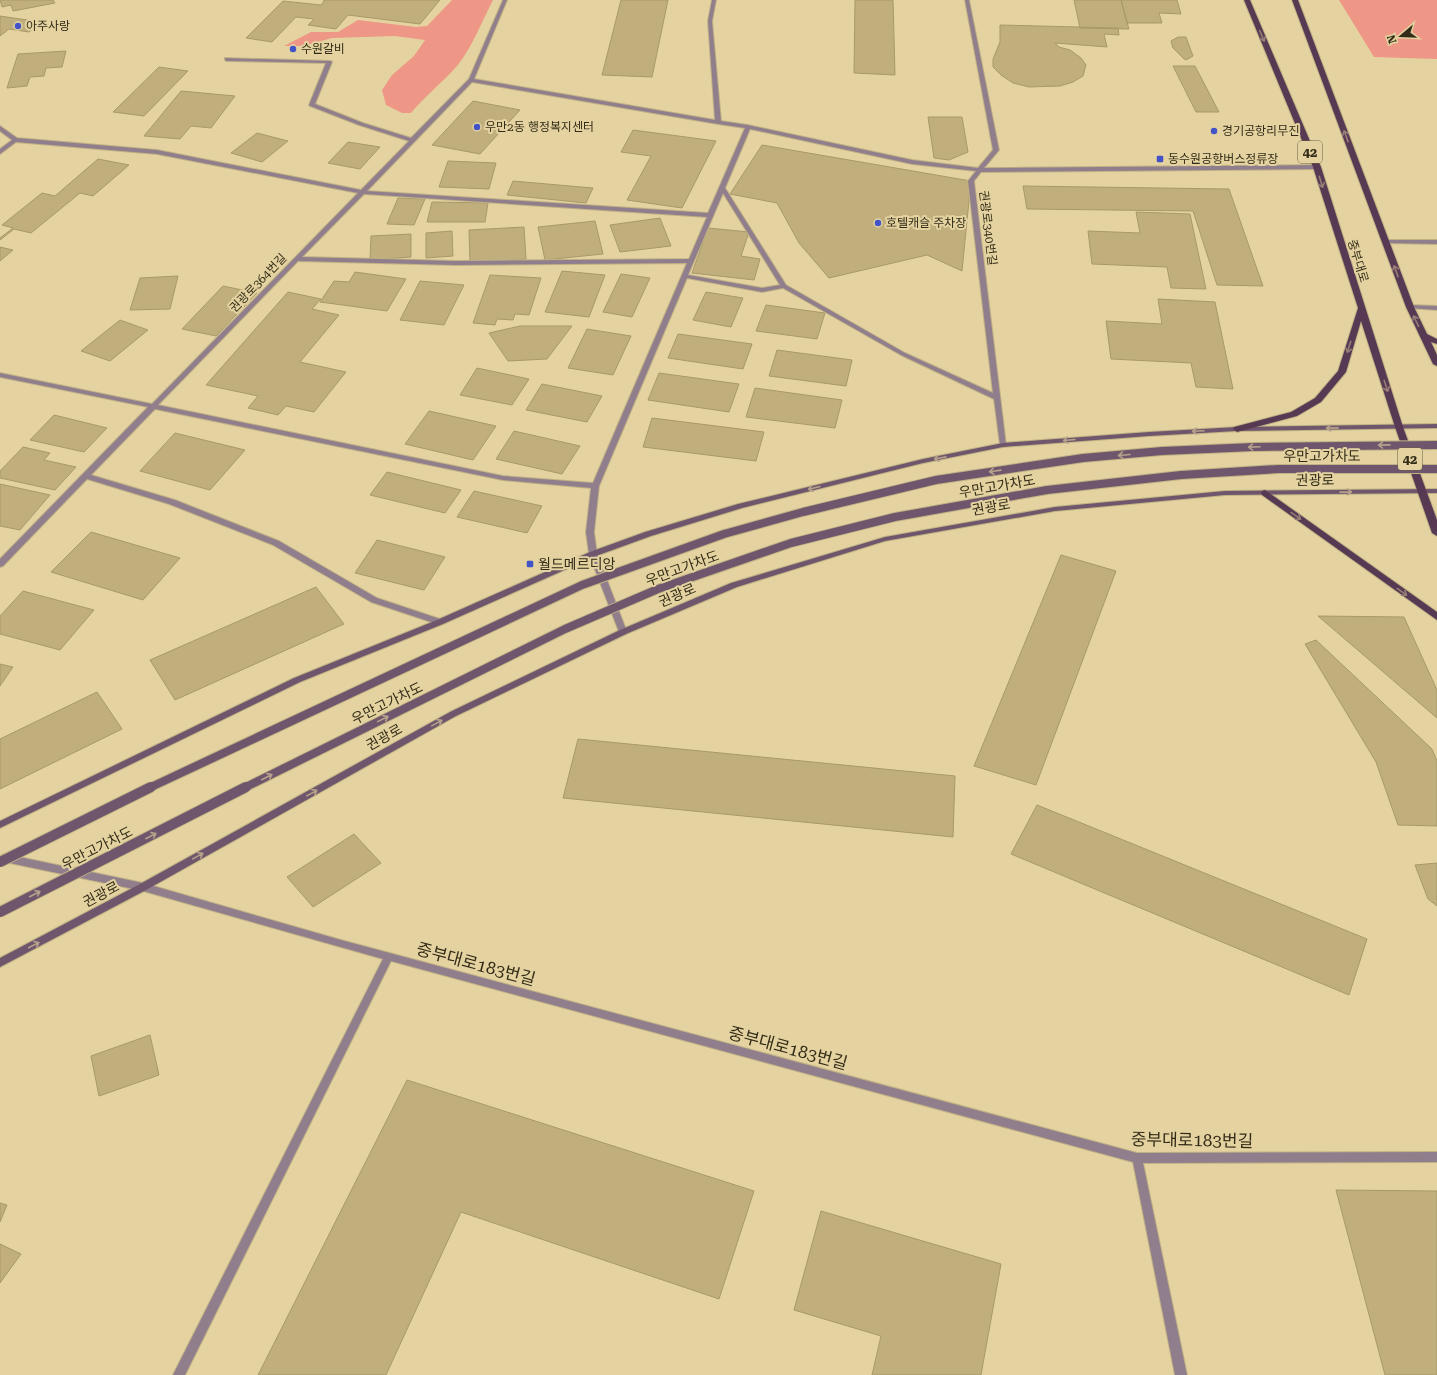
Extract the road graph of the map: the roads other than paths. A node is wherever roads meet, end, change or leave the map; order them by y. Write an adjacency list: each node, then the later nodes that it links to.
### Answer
1 (505, 0): 7 (street, 권광로364번길)
2 (714, 0): 8 (street)
3 (967, 0): 15 (street, 권광로340번길)
4 (1247, 0): 14 (main road, 중부대로 / 42, one-way to 14)
5 (1295, 0): 19 (main road, one-way to 5)
6 (228, 59): 12 (street)
7 (471, 80): 8 (street); 12 (street, 권광로364번길)
8 (718, 122): 9 (street)
9 (748, 127): 15 (street); 16 (street)
10 (0, 128): 11 (street)
11 (15, 140): 13 (street); 17 (street)
12 (412, 140): 17 (street, 권광로364번길)
13 (0, 152)
14 (1316, 167): 15 (street); 27 (main road, 중부대로 / 42, one-way to 27)
15 (979, 170): 32 (street, 권광로340번길)
16 (722, 188): 18 (street); 24 (street)
17 (362, 192): 18 (street); 21 (street, 권광로364번길)
18 (710, 215): 22 (street)
19 (1385, 242): 20 (street); 25 (main road, one-way to 19)
20 (1437, 242)
21 (296, 260): 22 (street); 33 (street, 권광로364번길)
22 (690, 262): 23 (street)
23 (684, 276): 24 (street); 41 (street)
24 (784, 286): 32 (street)
25 (1410, 307): 26 (street); 28 (main road, one-way to 25)
26 (1437, 308)
27 (1361, 309): 35 (main road, 중부대로 / 42, one-way to 35); 36 (main road, one-way to 36)
28 (1423, 335): 29 (main road); 30 (main road)
29 (1437, 342)
30 (1437, 364)
31 (0, 374): 33 (street)
32 (998, 398): 37 (street, 권광로340번길)
33 (154, 405): 40 (street, 권광로364번길); 41 (street)
34 (1437, 426): 35 (street)
35 (1398, 427): 36 (street, one-way to 36); 42 (main road, 중부대로 / 42)
36 (1237, 429): 37 (street, one-way to 37)
37 (1004, 445): 46 (street, one-way to 46)
38 (1437, 445): 53 (street, 우만고가차도, one-way to 53, bridge)
39 (1437, 469): 55 (street, 우만고가차도, one-way to 39, bridge)
40 (86, 476): 47 (street, 권광로364번길); 49 (street)
41 (595, 486): 46 (street)
42 (1421, 491): 43 (street, 권광로); 44 (street, 권광로, one-way to 42); 45 (main road, 중부대로 / 42)
43 (1437, 491)
44 (1265, 493): 48 (main road, one-way to 48); 50 (street, 권광로)
45 (1437, 533)
46 (593, 554): 49 (street); 50 (street)
47 (0, 564)
48 (1437, 617)
49 (440, 622): 51 (street)
50 (623, 632): 54 (street, 권광로, one-way to 50)
51 (0, 825)
52 (0, 857): 54 (street, 중부대로183번길)
53 (0, 862)
54 (143, 887): 56 (street, 중부대로183번길); 57 (street, 권광로, one-way to 54)
55 (0, 912)
56 (389, 957): 59 (street, 중부대로183번길); 60 (street)
57 (0, 963)
58 (1437, 1157): 59 (street, 중부대로183번길)
59 (1137, 1158): 61 (street)
60 (178, 1375)
61 (1182, 1375)

